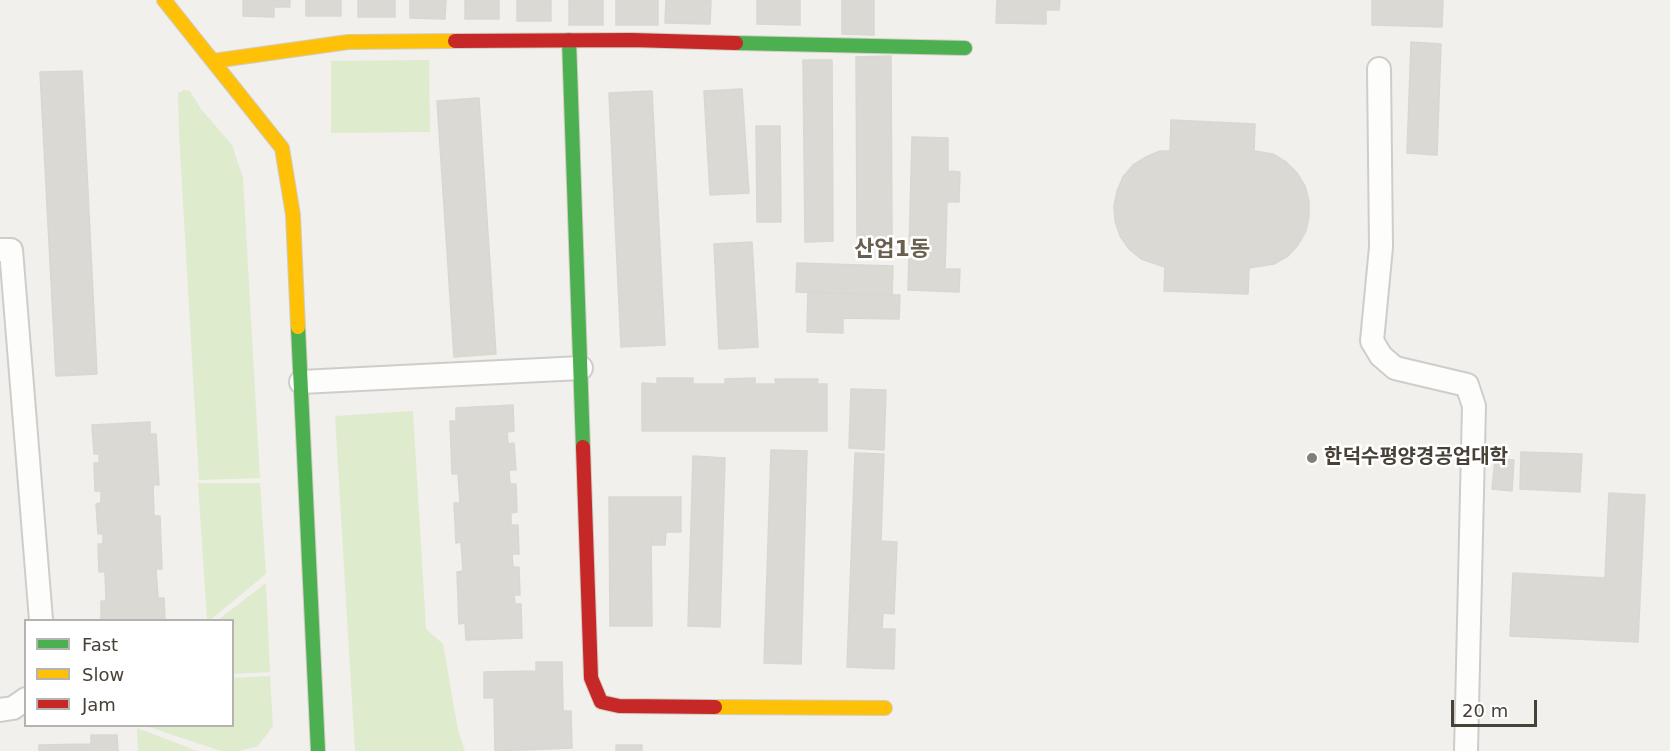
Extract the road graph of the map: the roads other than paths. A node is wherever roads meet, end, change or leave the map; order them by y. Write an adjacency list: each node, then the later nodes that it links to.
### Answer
1 (164, 0): 4 (street)
2 (569, 40): 3 (street); 4 (street); 7 (street)
3 (965, 48)
4 (213, 61): 8 (street)
5 (1379, 69): 14 (street)
6 (0, 250): 9 (street)
7 (581, 368): 8 (street); 11 (street)
8 (301, 382): 13 (street)
9 (40, 619)
10 (24, 700): 12 (street)
11 (885, 708)
12 (0, 710)
13 (318, 751)
14 (1466, 751)

